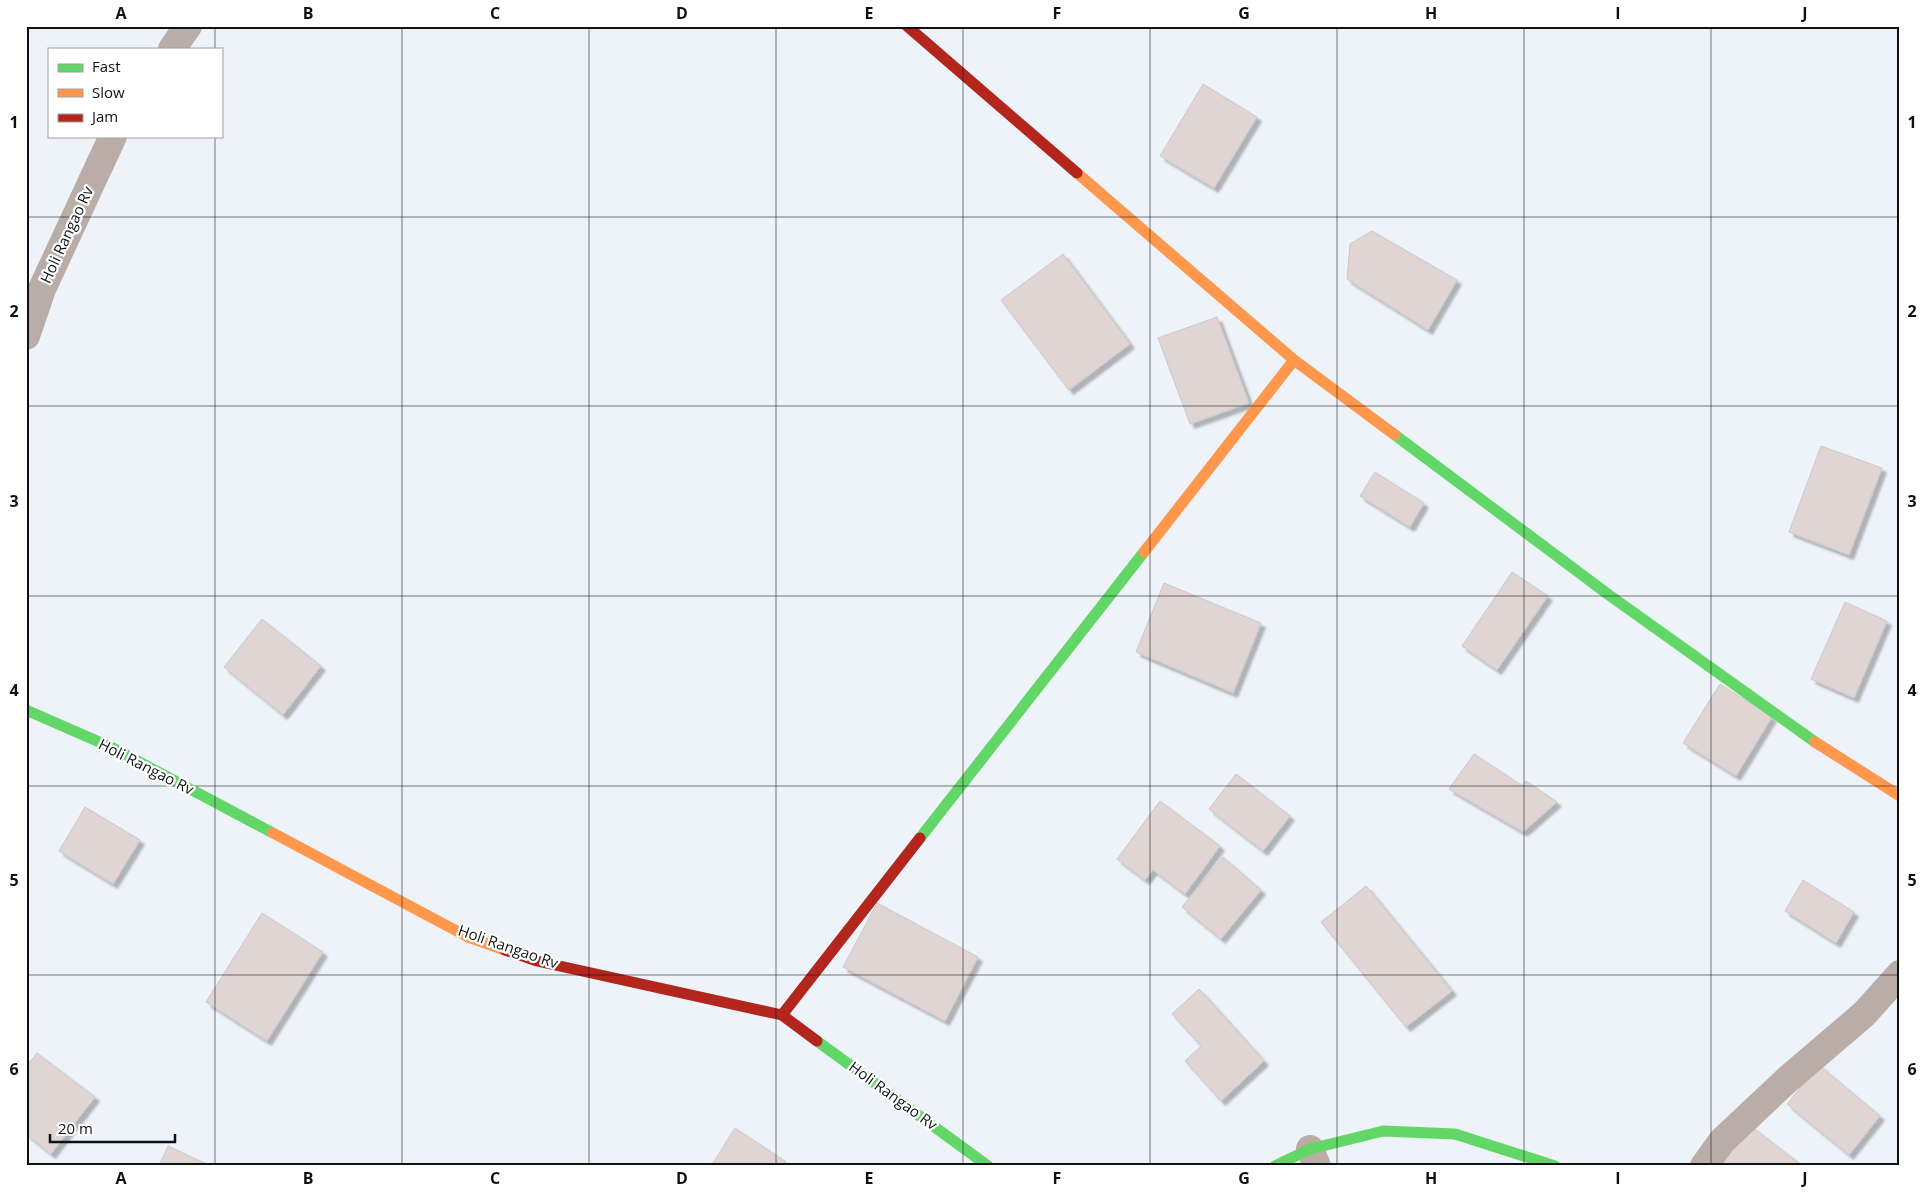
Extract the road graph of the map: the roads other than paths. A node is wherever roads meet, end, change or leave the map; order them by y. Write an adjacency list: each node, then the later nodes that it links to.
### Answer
1 (188, 26): 3 (street)
2 (907, 26): 6 (street)
3 (173, 48)
4 (112, 138): 5 (street, Holi Rangao Rv)
5 (26, 336)
6 (1294, 360): 8 (street); 10 (street)
7 (26, 710): 10 (street, Holi Rangao Rv)
8 (1900, 796)
9 (1900, 974): 15 (street)
10 (782, 1015): 12 (street, Holi Rangao Rv)
11 (1314, 1158): 13 (street); 14 (street)
12 (988, 1166)
13 (1275, 1166)
14 (1554, 1166)
15 (1704, 1166)

